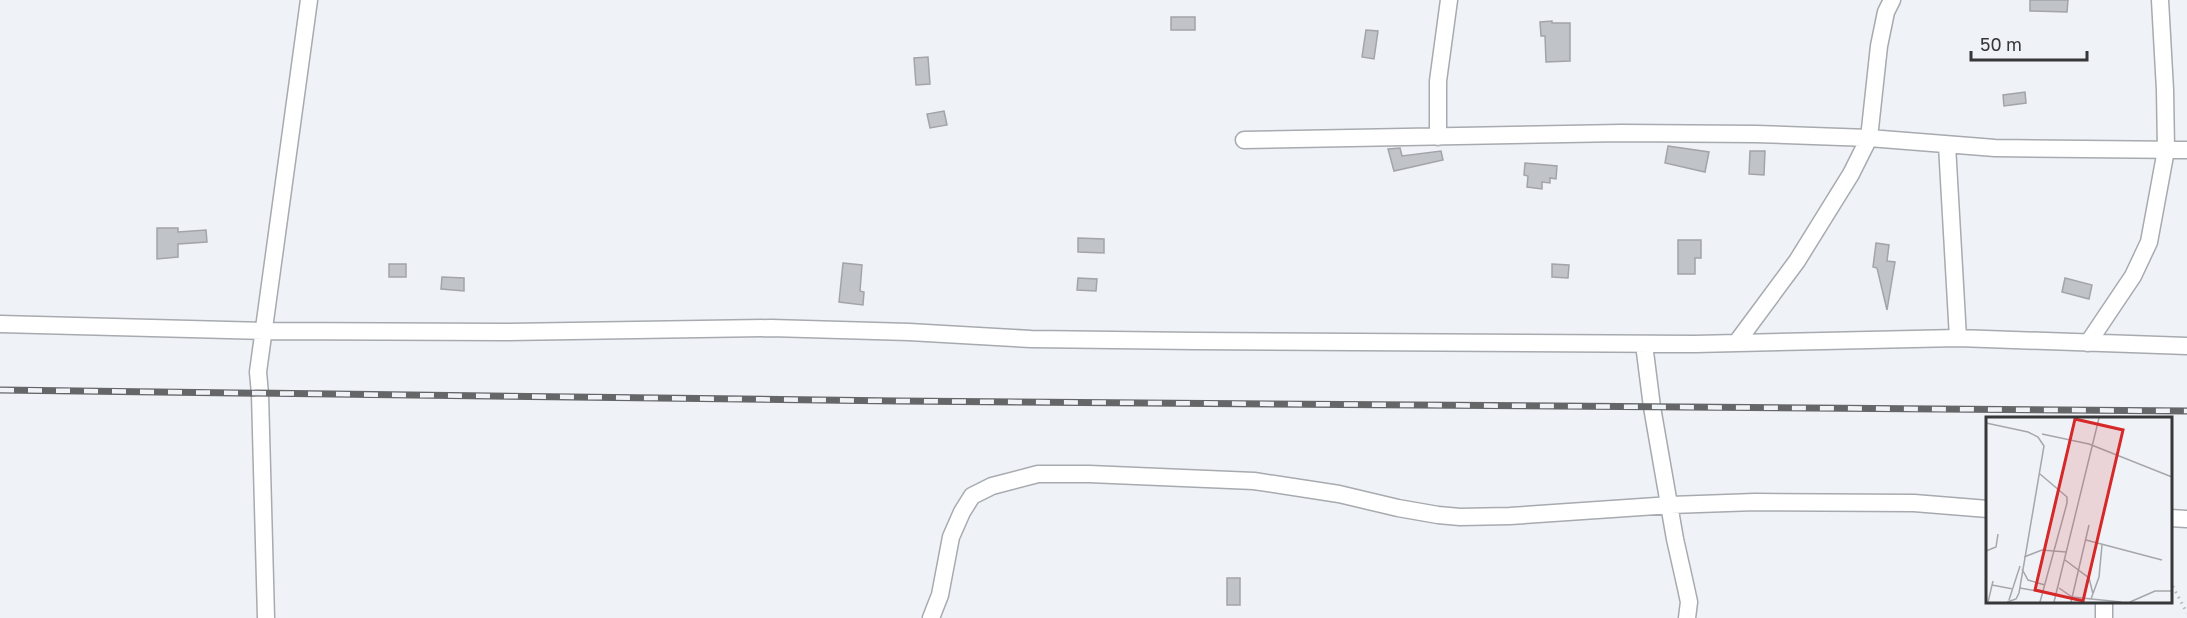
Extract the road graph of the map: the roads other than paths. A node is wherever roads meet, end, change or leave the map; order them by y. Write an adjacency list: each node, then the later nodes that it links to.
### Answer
1 (309, 0): 12 (street)
2 (1449, 0): 5 (street)
3 (1892, 0): 6 (street)
4 (2160, 0): 9 (street)
5 (1438, 137): 6 (street); 7 (street)
6 (1869, 138): 8 (street); 14 (street)
7 (1244, 140)
8 (1947, 145): 9 (street); 13 (street)
9 (2166, 150): 10 (street); 15 (street)
10 (2187, 150)
11 (0, 324): 12 (street)
12 (264, 331): 16 (street); 22 (street)
13 (1958, 338): 14 (street); 15 (street)
14 (1737, 342): 16 (street)
15 (2088, 343): 17 (street)
16 (1644, 344): 18 (street)
17 (2187, 346)
18 (1671, 505): 19 (street); 23 (street); 24 (street)
19 (1986, 509)
20 (2172, 518): 21 (street)
21 (2187, 519)
22 (266, 618)
23 (931, 618)
24 (1687, 618)

